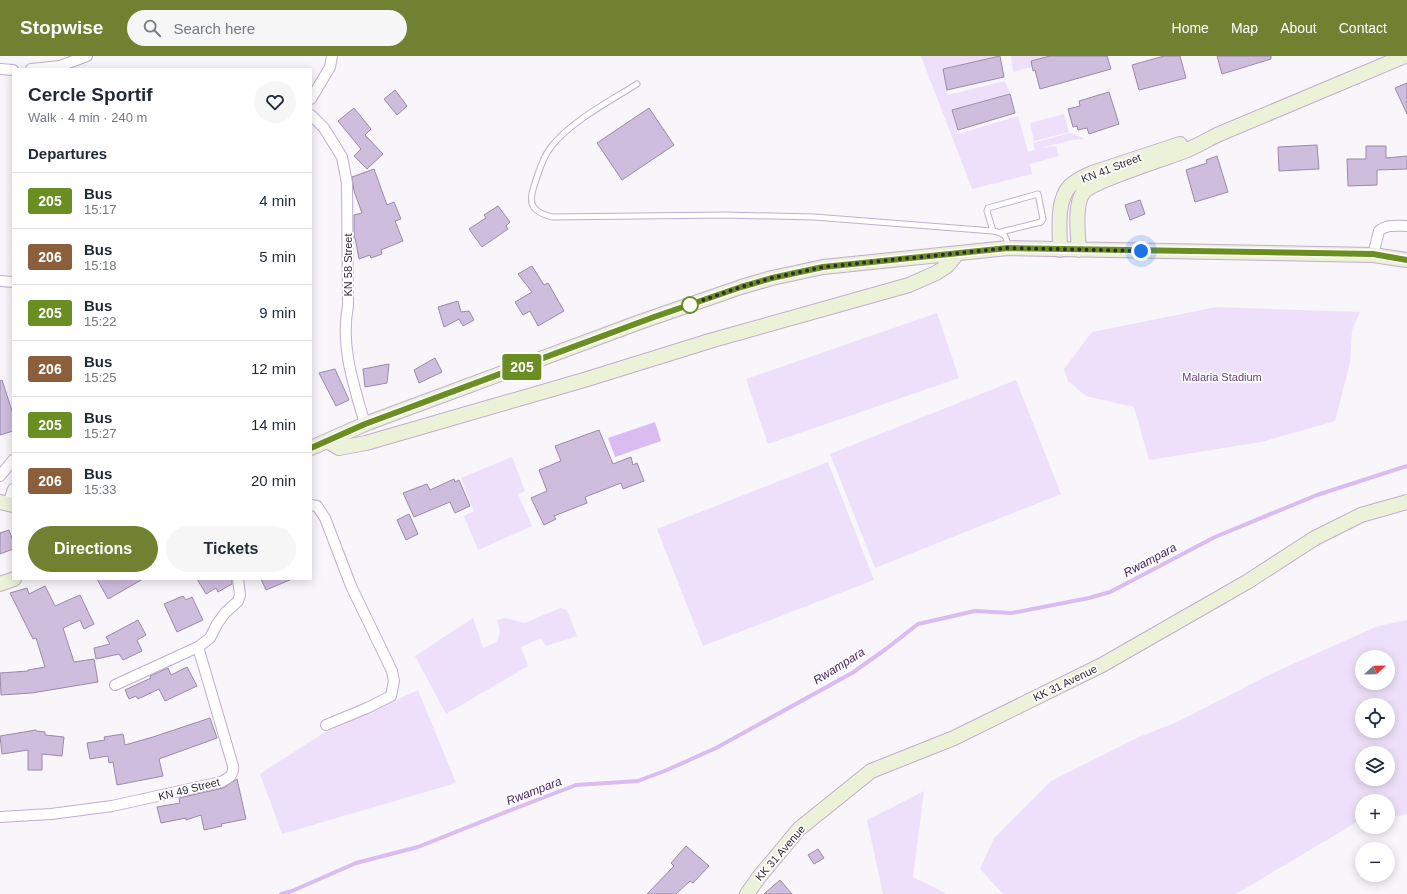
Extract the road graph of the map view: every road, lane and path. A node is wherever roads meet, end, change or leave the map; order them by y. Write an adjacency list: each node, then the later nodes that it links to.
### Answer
1 (87, 56): 4 (street)
2 (332, 56): 8 (street)
3 (1405, 56): 10 (main road, KN 41 Street)
4 (41, 68)
5 (0, 69): 6 (street)
6 (12, 70)
7 (637, 84): 12 (lane)
8 (312, 97)
9 (312, 116): 22 (street, KN 58 Street)
10 (1217, 135): 15 (main road, KN 41 Street); 16 (main road, KN 41 Street)
11 (1407, 226): 18 (street)
12 (993, 231): 13 (lane); 13 (lane)
13 (1001, 232): 14 (lane)
14 (1008, 248): 15 (main road); 17 (main road)
15 (1060, 250): 16 (main road)
16 (1079, 250): 18 (main road)
17 (957, 254): 22 (main road); 23 (main road)
18 (1373, 254): 19 (main road)
19 (1407, 260)
20 (0, 281): 21 (street)
21 (12, 282)
22 (365, 424): 23 (main road)
23 (327, 441): 24 (main road)
24 (312, 448)
25 (12, 461): 26 (street)
26 (0, 476)
27 (12, 491): 29 (street)
28 (1407, 502): 38 (main road, KK 31 Avenue)
29 (7, 503)
30 (312, 505): 36 (street)
31 (12, 580): 33 (main road)
32 (238, 580): 34 (street)
33 (0, 584)
34 (198, 648): 35 (street); 37 (street, KN 49 Street)
35 (115, 685)
36 (326, 725)
37 (0, 817)
38 (747, 894)

